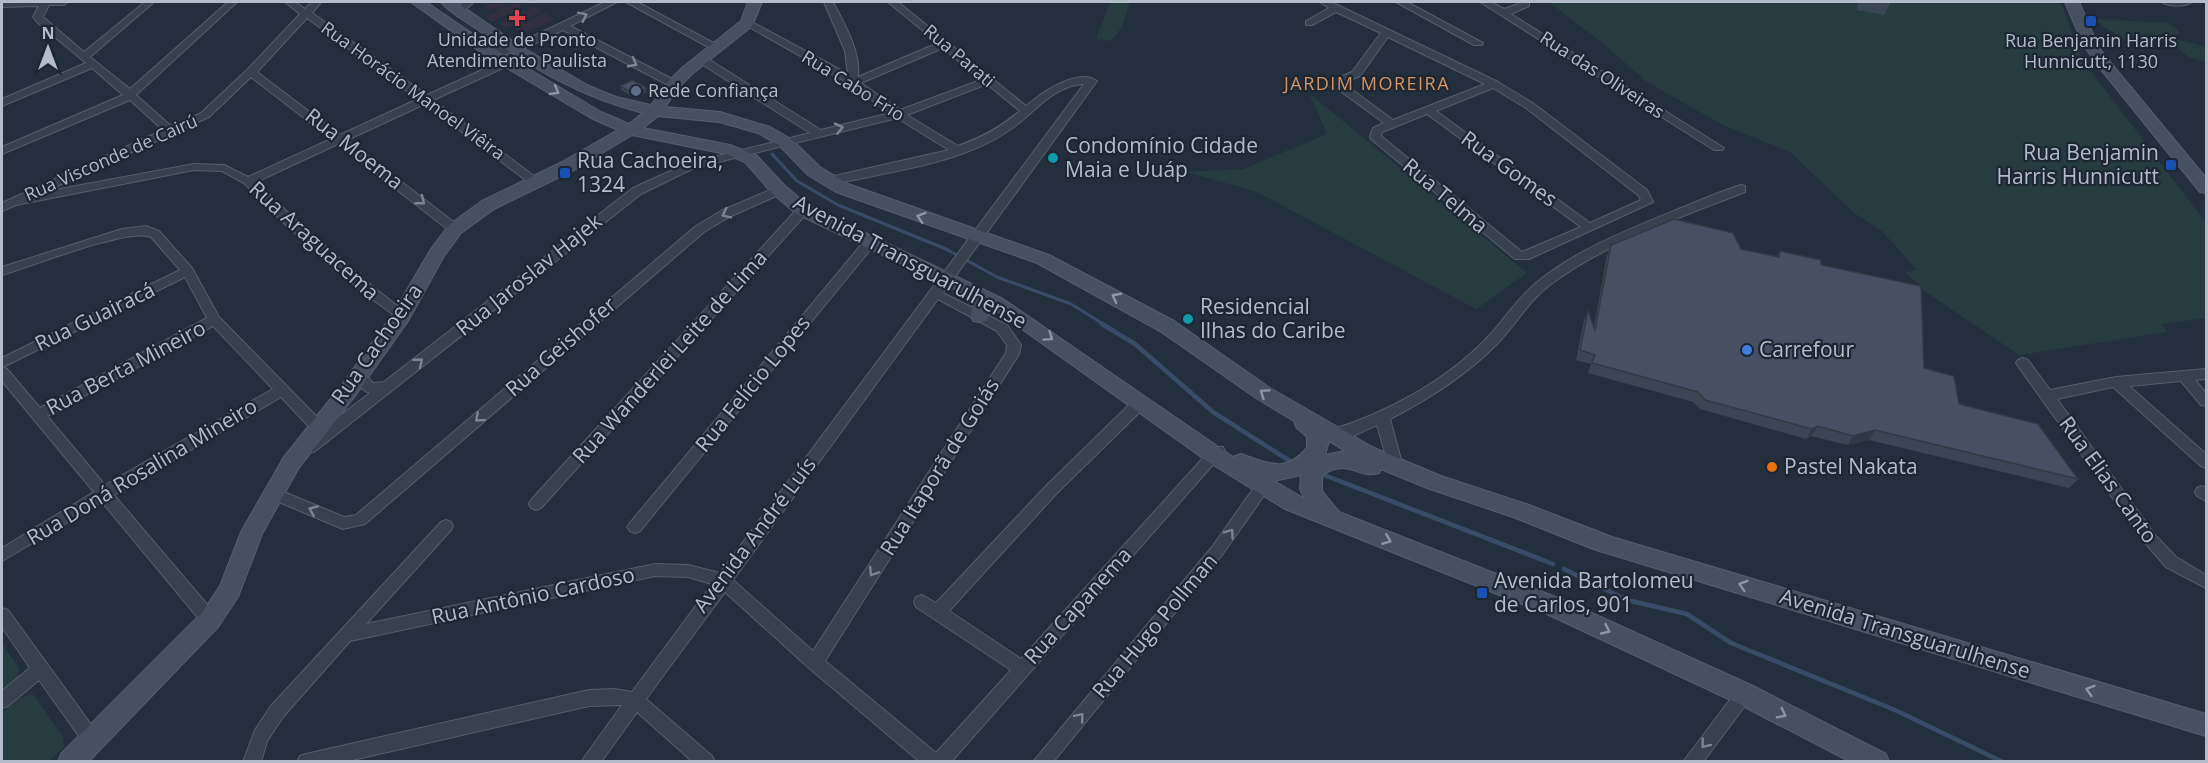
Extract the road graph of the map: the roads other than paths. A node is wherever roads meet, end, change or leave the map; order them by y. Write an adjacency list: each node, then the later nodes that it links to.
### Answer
1 (64, 2): 18 (street); 26 (street)
2 (150, 2): 35 (street)
3 (233, 2): 42 (street)
4 (289, 2): 23 (street, Rua Horácio Manoel Viêira)
5 (317, 2): 23 (street, Rua Visconde de Cairú)
6 (418, 2): 33 (main road, Avenida Transguarulhense)
7 (612, 2): 27 (street, one-way to 7)
8 (631, 2): 31 (street)
9 (754, 2): 24 (main road)
10 (829, 2): 39 (street)
11 (893, 2): 30 (street, Rua Parati)
12 (1485, 2): 22 (street, Rua das Oliveiras)
13 (2072, 2): 66 (main road)
14 (2167, 2): 15 (street)
15 (2187, 2)
16 (1409, 3): 29 (street)
17 (2, 4): 18 (street)
18 (45, 4): 26 (street)
19 (458, 4): 32 (main road, Avenida Transguarulhense)
20 (1330, 4): 25 (street); 28 (street)
21 (1526, 4): 22 (street)
22 (1504, 13): 59 (street, Rua das Oliveiras)
23 (306, 14): 37 (street, Rua Visconde de Cairú); 43 (street, Rua Horácio Manoel Viêira)
24 (747, 23): 31 (main road, Rua Cachoeira); 39 (street, Rua Cabo Frio)
25 (1309, 23)
26 (48, 25): 35 (street)
27 (563, 26): 32 (street); 40 (street, one-way to 40)
28 (1387, 31): 41 (street); 51 (street)
29 (1478, 43)
30 (945, 44): 38 (street, Rua Parati); 39 (street)
31 (716, 47): 34 (main road, Rua Cachoeira)
32 (515, 49): 33 (street); 47 (main road, Avenida Transguarulhense)
33 (487, 50): 36 (main road, Avenida Transguarulhense)
34 (701, 59): 40 (main road, Rua Cachoeira); 55 (street)
35 (87, 61): 42 (street); 44 (street)
36 (507, 63): 43 (street); 49 (main road, Avenida Transguarulhense, one-way to 49)
37 (251, 72): 54 (street, Rua Visconde de Cairú); 56 (street, Rua Moema)
38 (987, 81): 45 (street, Rua Parati); 48 (street, Rua Jaroslav Hajek)
39 (853, 82): 48 (street, Rua Cabo Frio)
40 (674, 84): 47 (main road, Rua Cachoeira)
41 (1494, 84): 46 (street); 71 (street)
42 (130, 95): 54 (street); 62 (street)
43 (426, 100): 56 (street); 65 (street, Rua Horácio Manoel Viêira)
44 (2, 103)
45 (1024, 110): 61 (street); 73 (street, Avenida André Luís)
46 (1428, 110): 51 (street); 71 (street, Rua Gomes)
47 (655, 111): 50 (main road, Avenida Transguarulhense); 53 (main road, Rua Cachoeira)
48 (899, 114): 55 (street, Rua Jaroslav Hajek, one-way to 48); 61 (street, Rua Cabo Frio)
49 (596, 115): 53 (main road, Avenida Transguarulhense); 57 (main road)
50 (735, 120): 52 (main road, Avenida Transguarulhense); 53 (main road)
51 (1392, 124): 71 (street, Rua Telma)
52 (752, 126): 58 (main road, Avenida Transguarulhense); 60 (main road)
53 (630, 130): 57 (main road, Rua Cachoeira); 60 (main road, Avenida Transguarulhense)
54 (171, 132): 69 (street, Rua Visconde de Cairú)
55 (818, 133): 58 (street, Rua Jaroslav Hajek)
56 (341, 140): 63 (street); 72 (street, Rua Moema, one-way to 72)
57 (610, 142): 65 (main road, Rua Cachoeira)
58 (785, 142): 60 (street, Rua Jaroslav Hajek); 64 (main road, Avenida Transguarulhense)
59 (1718, 148)
60 (745, 149): 68 (main road, Avenida Transguarulhense); 91 (street, Rua Jaroslav Hajek, one-way to 60)
61 (958, 151): 64 (street)
62 (2, 152)
63 (248, 181): 69 (street, Rua Araguacema); 81 (street, Rua Araguacema)
64 (830, 181): 73 (main road, Avenida Transguarulhense, one-way to 64)
65 (536, 182): 72 (main road, Rua Cachoeira)
66 (2206, 188)
67 (1741, 189): 98 (street)
68 (779, 190): 70 (main road, Avenida Transguarulhense); 107 (street, Rua Geishofer, one-way to 107)
69 (7, 205)
70 (803, 210): 74 (main road, Avenida Transguarulhense); 108 (street, Rua Wanderlei Leite de Lima)
71 (1590, 228)
72 (455, 229): 81 (main road, Rua Cachoeira)
73 (977, 235): 77 (street, Avenida André Luís); 96 (main road, Avenida Transguarulhense, one-way to 73)
74 (870, 242): 77 (main road, Avenida Transguarulhense); 111 (street, Rua Felício Lopes)
75 (2, 271): 76 (street)
76 (188, 271): 83 (street); 84 (street, Rua Guairacá)
77 (951, 271): 78 (main road, Avenida Transguarulhense); 80 (street, Avenida André Luís)
78 (976, 292): 79 (street, Avenida André Luís); 82 (main road); 95 (main road, Avenida Transguarulhense, one-way to 95)
79 (943, 297): 80 (street, Avenida André Luís); 82 (street, Rua Itaporã de Goiás)
80 (922, 309): 114 (street, Avenida André Luís)
81 (401, 316): 89 (main road, Rua Cachoeira)
82 (980, 316): 121 (street, Rua Itaporã de Goiás, one-way to 121)
83 (214, 320): 92 (street); 97 (street, Rua Berta Mineiro)
84 (2, 363)
85 (2023, 363): 93 (street, Rua Elias Canto)
86 (2, 372): 97 (street)
87 (2206, 374): 88 (street)
88 (2182, 375): 90 (street); 94 (street)
89 (359, 376): 91 (street); 99 (main road, Rua Cachoeira)
90 (2116, 382): 93 (street); 102 (street)
91 (387, 387): 103 (street, Rua Jaroslav Hajek)
92 (282, 390): 99 (street); 106 (street, Rua Doná Rosalina Mineiro)
93 (2047, 396): 115 (street, Rua Elias Canto)
94 (2206, 401)
95 (1140, 403): 101 (main road, Avenida Transguarulhense); 117 (street)
96 (1286, 408): 100 (main road); 101 (main road)
97 (38, 415): 106 (street)
98 (1383, 417): 100 (street); 104 (street)
99 (318, 427): 103 (main road, Rua Cachoeira)
100 (1333, 435): 104 (main road)
101 (1210, 449): 105 (main road, Avenida Transguarulhense); 122 (street, Rua Capanema)
102 (2206, 462)
103 (291, 463): 107 (main road, Rua Cachoeira)
104 (1396, 467): 112 (main road)
105 (1263, 486): 109 (main road, Avenida Transguarulhense); 138 (street, Rua Hugo Pollman, one-way to 105)
106 (104, 493): 113 (street, Rua Doná Rosalina Mineiro); 119 (street)
107 (272, 493): 119 (main road, Rua Cachoeira)
108 (536, 504)
109 (1333, 518): 112 (main road); 124 (main road, Avenida Transguarulhense, one-way to 124)
110 (446, 526): 120 (street)
111 (635, 526)
112 (1605, 543): 127 (main road, Avenida Transguarulhense, one-way to 112)
113 (2, 555)
114 (722, 580): 120 (street, Rua Antônio Cardoso); 121 (street); 125 (street, Avenida André Luís)
115 (2206, 582)
116 (922, 602): 117 (street)
117 (938, 612): 122 (street)
118 (2, 615): 123 (street)
119 (210, 620): 130 (main road, Rua Cachoeira)
120 (345, 635): 132 (street)
121 (815, 663): 136 (street)
122 (1023, 669): 137 (street, Rua Capanema)
123 (40, 670): 126 (street); 130 (street)
124 (1744, 694): 139 (street, one-way to 139); 140 (main road, Avenida Transguarulhense, one-way to 140)
125 (634, 700): 133 (street); 134 (street, Avenida André Luís); 135 (street)
126 (2, 701)
127 (2133, 703): 128 (main road, Avenida Transguarulhense); 129 (main road)
128 (2206, 725)
129 (2206, 730)
130 (92, 740): 131 (main road, Rua Cachoeira)
131 (70, 762)
132 (252, 762)
133 (306, 762)
134 (590, 762)
135 (706, 762)
136 (934, 762)
137 (939, 762)
138 (1042, 762)
139 (1692, 762)
140 (1877, 762)

